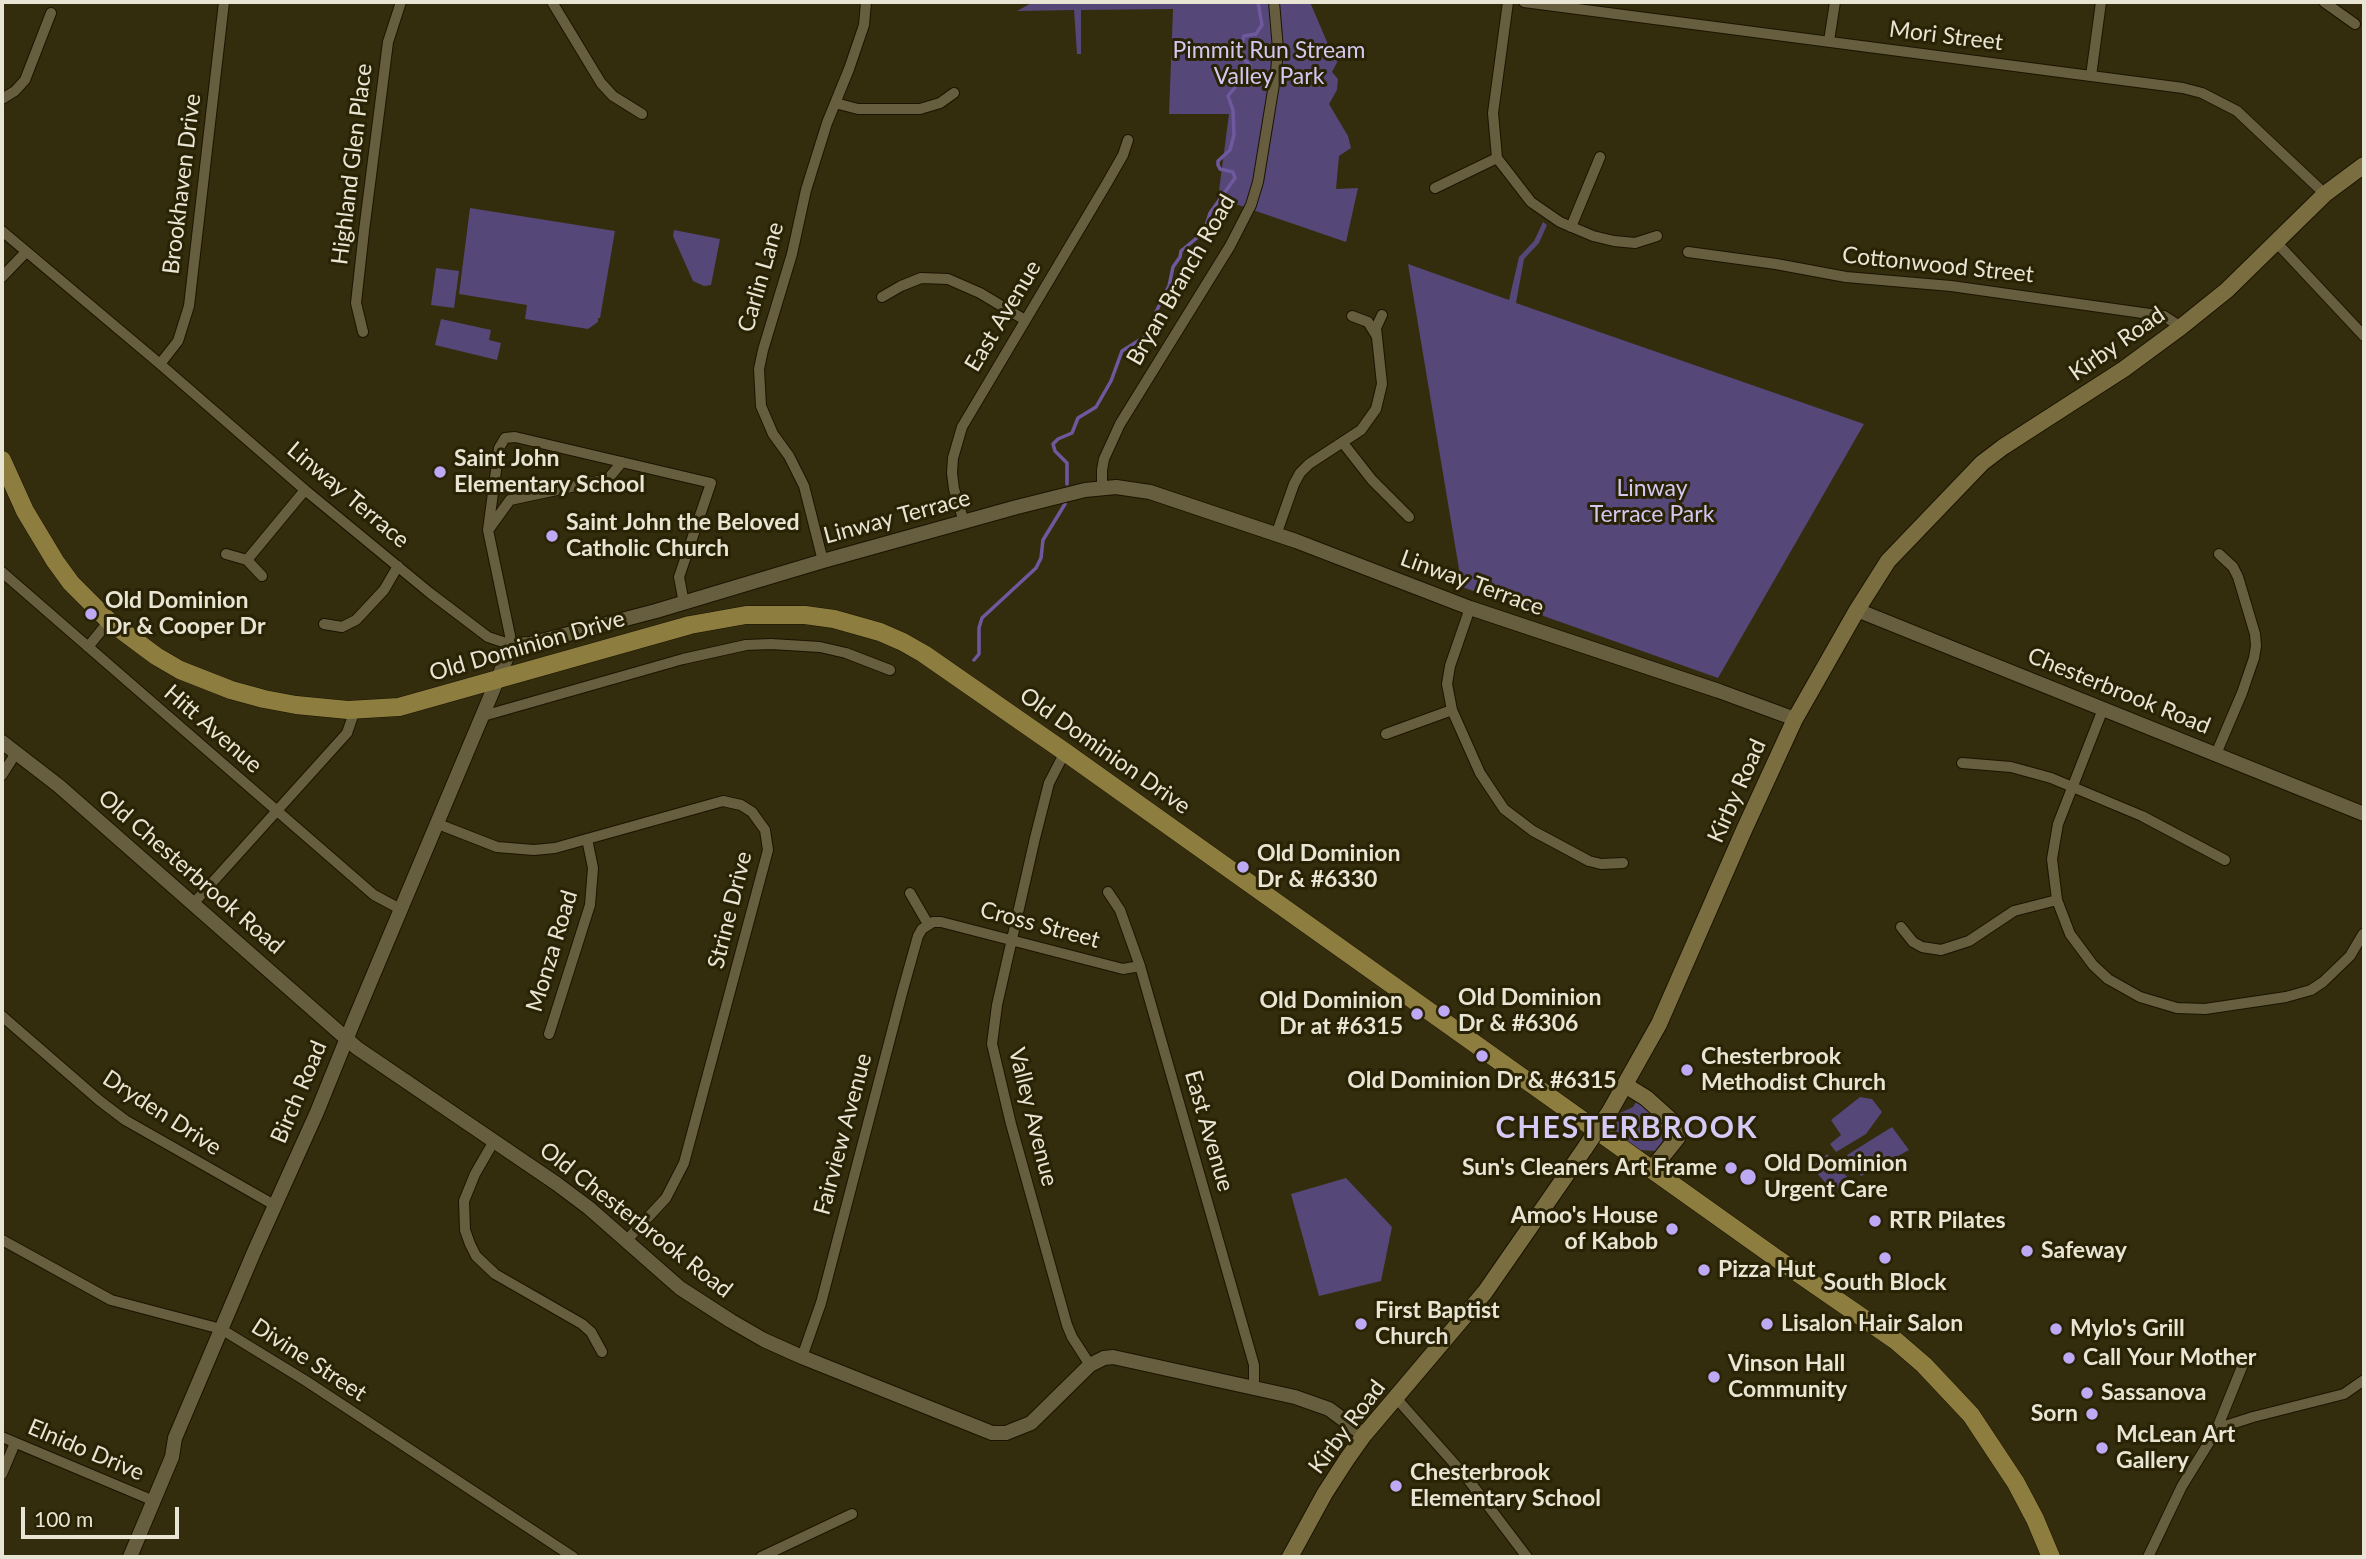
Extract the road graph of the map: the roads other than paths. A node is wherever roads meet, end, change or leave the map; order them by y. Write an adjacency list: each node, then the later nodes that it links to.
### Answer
1 (224, 2): 40 (street, Brookhaven Drive)
2 (401, 2): 37 (street, Highland Glen Place)
3 (552, 2): 18 (street)
4 (866, 2): 17 (street, Carlin Lane)
5 (1274, 2): 44 (street, Bryan Branch Road)
6 (1508, 2): 21 (street)
7 (1524, 2): 13 (street, Mori Street)
8 (1835, 2): 13 (street)
9 (2101, 2): 14 (street)
10 (2324, 2): 12 (street)
11 (51, 13): 16 (street)
12 (2356, 24)
13 (1829, 41): 14 (street, Mori Street)
14 (2091, 76): 24 (street, Mori Street)
15 (954, 93): 17 (street)
16 (2, 99)
17 (835, 103): 53 (street, Carlin Lane)
18 (642, 114)
19 (1128, 140): 35 (street, East Avenue)
20 (1600, 156): 25 (street)
21 (1497, 158): 23 (street); 25 (street)
22 (2364, 164): 24 (main road, Kirby Road)
23 (1435, 188)
24 (2325, 194): 28 (main road, Kirby Road)
25 (1571, 227): 27 (street)
26 (2, 231): 29 (street, Linway Terrace)
27 (1657, 236)
28 (2276, 242): 36 (main road, Kirby Road); 39 (street)
29 (26, 252): 31 (street); 40 (street, Linway Terrace)
30 (1688, 252): 36 (street, Cottonwood Street)
31 (2, 277)
32 (882, 297): 35 (street)
33 (1382, 315): 38 (street)
34 (1352, 316): 38 (street)
35 (1025, 320): 47 (street, East Avenue)
36 (2181, 327): 59 (main road, Kirby Road)
37 (363, 332)
38 (1376, 334): 41 (street)
39 (2364, 336)
40 (160, 364): 45 (street, Linway Terrace)
41 (1343, 443): 46 (street); 49 (street)
42 (2, 460): 60 (main road, Old Dominion Drive)
43 (622, 462): 48 (street); 48 (street); 57 (street)
44 (1102, 487): 47 (street, Linway Terrace); 49 (street, Linway Terrace)
45 (304, 490): 52 (street); 54 (street, Linway Terrace)
46 (1409, 517)
47 (964, 522): 53 (street, Linway Terrace)
48 (488, 530): 62 (street)
49 (1276, 535): 58 (street, Linway Terrace)
50 (226, 554): 52 (street)
51 (2219, 554): 75 (street)
52 (247, 561): 56 (street)
53 (823, 561): 57 (street, Linway Terrace)
54 (398, 566): 61 (street); 62 (street, Linway Terrace)
55 (2, 572): 63 (street, Hitt Avenue)
56 (262, 576)
57 (684, 603): 62 (street, Linway Terrace)
58 (1470, 608): 68 (street); 70 (street, Linway Terrace)
59 (1857, 610): 66 (street, Chesterbrook Road); 70 (main road, Kirby Road)
60 (109, 621): 63 (street); 67 (main road, Old Dominion Drive)
61 (324, 624)
62 (512, 645): 65 (street, Birch Road)
63 (88, 647): 79 (street, Hitt Avenue)
64 (890, 670): 69 (street)
65 (497, 680): 67 (main road, Old Dominion Drive); 69 (street, Birch Road); 73 (main road, Old Dominion Drive)
66 (2103, 709): 75 (street, Chesterbrook Road); 78 (street)
67 (355, 710): 79 (street)
68 (1452, 710): 71 (street); 84 (street)
69 (483, 716): 81 (street, Birch Road)
70 (1796, 719): 98 (main road, Kirby Road)
71 (1386, 734)
72 (2, 742): 74 (street, Old Chesterbrook Road)
73 (1065, 752): 93 (street, Valley Avenue); 100 (main road, Old Dominion Drive)
74 (16, 753): 77 (street); 88 (street, Old Chesterbrook Road)
75 (2216, 754): 80 (street, Chesterbrook Road)
76 (1962, 763): 78 (street)
77 (2, 775)
78 (2072, 786): 83 (street); 87 (street)
79 (277, 811): 88 (street); 89 (street, Hitt Avenue)
80 (2364, 814)
81 (438, 824): 82 (street, Strine Drive); 89 (street, Birch Road)
82 (587, 839): 96 (street, Monza Road); 103 (street, Strine Drive)
83 (2225, 860)
84 (1623, 863)
85 (1108, 892): 94 (street, East Avenue)
86 (910, 893): 90 (street)
87 (2057, 900): 91 (street); 92 (street)
88 (192, 905): 97 (street, Old Chesterbrook Road)
89 (402, 911): 97 (street, Birch Road)
90 (928, 925): 93 (street, Cross Street); 106 (street, Fairview Avenue)
91 (1901, 927)
92 (2363, 934)
93 (1011, 940): 94 (street, Cross Street); 108 (street, Valley Avenue)
94 (1140, 966): 110 (street, East Avenue)
95 (2, 1017): 101 (street, Dryden Drive)
96 (549, 1034)
97 (346, 1039): 99 (street, Old Chesterbrook Road); 101 (street, Birch Road)
98 (1625, 1084): 100 (main road); 111 (main road, Kirby Road, bridge)
99 (495, 1141): 103 (street, Old Chesterbrook Road); 105 (street)
100 (1653, 1169): 124 (main road, Old Dominion Drive)
101 (276, 1206): 104 (street, Birch Road)
102 (2, 1240): 104 (street, Divine Street)
103 (626, 1241): 106 (street, Old Chesterbrook Road)
104 (221, 1329): 117 (street, Birch Road); 120 (street, Divine Street)
105 (602, 1352)
106 (803, 1357): 108 (street, Old Chesterbrook Road)
107 (2246, 1357): 112 (street)
108 (1090, 1365): 110 (street)
109 (2364, 1380): 112 (street)
110 (1254, 1387): 113 (street)
111 (1397, 1399): 113 (main road, Kirby Road); 123 (street)
112 (2216, 1431): 125 (street)
113 (1364, 1435): 122 (main road, Kirby Road)
114 (2, 1437): 115 (street, Elnido Drive)
115 (15, 1443): 116 (street); 117 (street, Elnido Drive)
116 (2, 1474)
117 (154, 1501): 119 (street, Birch Road)
118 (852, 1514): 121 (street)
119 (130, 1557)
120 (573, 1557)
121 (761, 1557)
122 (1290, 1557)
123 (1527, 1557)
124 (2051, 1557)
125 (2148, 1557)

